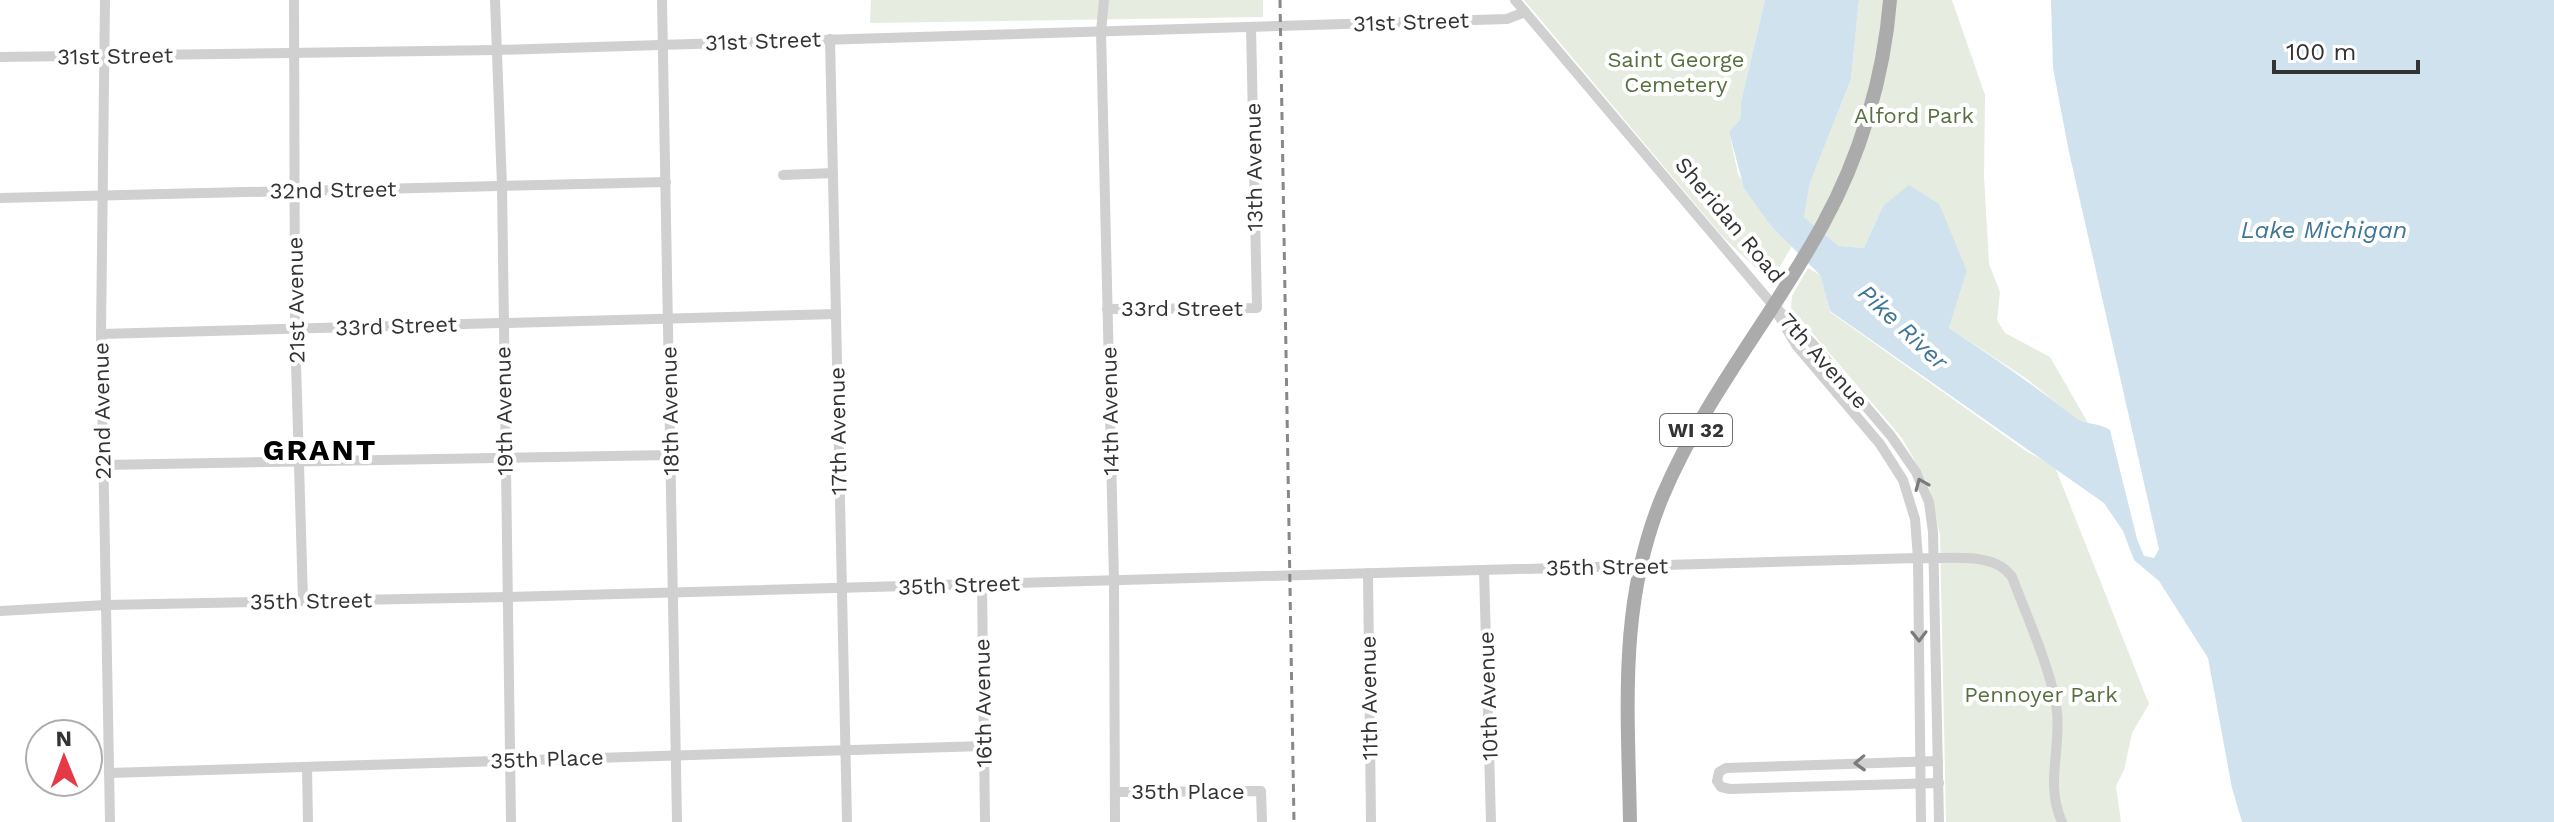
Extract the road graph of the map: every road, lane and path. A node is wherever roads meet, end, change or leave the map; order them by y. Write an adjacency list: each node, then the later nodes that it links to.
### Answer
1 (105, 0): 16 (street, 22nd Avenue)
2 (294, 0): 14 (street, 21st Avenue)
3 (495, 0): 13 (street, 19th Avenue)
4 (662, 0): 12 (street, 18th Avenue)
5 (1104, 0): 10 (street, 14th Avenue)
6 (1515, 0): 8 (street, Sheridan Road)
7 (1890, 0): 24 (main road, WI 32)
8 (1525, 12): 9 (street, 31st Street); 24 (street, Sheridan Road)
9 (1251, 27): 10 (street, 31st Street); 25 (street, 13th Avenue)
10 (1101, 31): 11 (street, 31st Street); 26 (street, 14th Avenue)
11 (830, 39): 12 (street, 31st Street); 17 (street, 17th Avenue)
12 (664, 44): 13 (street, 31st Street); 19 (street, 18th Avenue)
13 (497, 50): 14 (street, 31st Street); 20 (street, 19th Avenue)
14 (294, 54): 16 (street, 31st Street); 21 (street, 21st Avenue)
15 (0, 57): 16 (street, 31st Street)
16 (104, 57): 22 (street, 22nd Avenue)
17 (833, 173): 18 (street); 27 (street, 17th Avenue)
18 (783, 175)
19 (666, 182): 20 (street, 32nd Street); 28 (street, 18th Avenue)
20 (502, 186): 21 (street, 32nd Street); 29 (street, 19th Avenue)
21 (296, 191): 22 (street, 32nd Street); 30 (street, 21st Avenue)
22 (101, 195): 23 (street, 32nd Street); 31 (street, 22nd Avenue)
23 (0, 198)
24 (1772, 304): 36 (street, 7th Avenue); 37 (street, 7th Avenue, one-way to 24); 38 (main road, Sheridan Road / WI 32)
25 (1257, 308): 26 (street, 33rd Street)
26 (1107, 309): 41 (street, 14th Avenue)
27 (836, 314): 28 (street, 33rd Street); 43 (street, 17th Avenue)
28 (668, 318): 29 (street, 33rd Street); 32 (street, 18th Avenue)
29 (503, 323): 30 (street, 33rd Street); 33 (street, 19th Avenue)
30 (295, 329): 31 (street, 33rd Street); 34 (street, 21st Avenue)
31 (101, 334): 35 (street, 22nd Avenue)
32 (671, 455): 33 (street); 44 (street, 18th Avenue)
33 (505, 458): 34 (street); 45 (street, 19th Avenue)
34 (300, 462): 35 (street); 46 (street, 21st Avenue)
35 (102, 465): 47 (street, 22nd Avenue)
36 (1918, 558): 37 (street, 35th Street); 38 (street, 35th Street); 53 (street, 7th Avenue, one-way to 53)
37 (1935, 559): 54 (street, 7th Avenue); 73 (street, 35th Street)
38 (1639, 566): 39 (street, 35th Street); 70 (main road, Sheridan Road / WI 32)
39 (1484, 570): 40 (street, 35th Street); 69 (street, 10th Avenue)
40 (1368, 573): 41 (street, 35th Street); 68 (street, 11th Avenue)
41 (1114, 581): 42 (street, 35th Street); 59 (street, 14th Avenue)
42 (982, 584): 43 (street, 35th Street); 49 (street, 16th Avenue)
43 (841, 588): 44 (street, 35th Street); 50 (street, 17th Avenue)
44 (673, 593): 45 (street, 35th Street); 51 (street, 18th Avenue)
45 (507, 597): 46 (street, 35th Street); 52 (street, 19th Avenue)
46 (303, 600): 47 (street, 35th Street)
47 (106, 605): 48 (street, 35th Street); 56 (street, 22nd Avenue)
48 (0, 611)
49 (984, 746): 50 (street, 35th Place); 65 (street, 16th Avenue)
50 (845, 750): 51 (street, 35th Place); 64 (street, 17th Avenue)
51 (676, 755): 52 (street, 35th Place); 63 (street, 18th Avenue)
52 (510, 761): 55 (street, 35th Place); 62 (street, 19th Avenue)
53 (1920, 761): 54 (street); 58 (street, 7th Avenue); 58 (street, one-way to 58)
54 (1938, 761): 57 (street, 7th Avenue)
55 (307, 767): 56 (street, 35th Place); 61 (street)
56 (109, 773): 60 (street, 22nd Avenue)
57 (1939, 783): 58 (street); 72 (street, 7th Avenue)
58 (1921, 784): 71 (street, 7th Avenue)
59 (1115, 792): 66 (street, 14th Avenue); 67 (street, 35th Place)
60 (110, 822)
61 (308, 822)
62 (511, 822)
63 (677, 822)
64 (847, 822)
65 (985, 822)
66 (1115, 822)
67 (1262, 822)
68 (1371, 822)
69 (1491, 822)
70 (1630, 822)
71 (1921, 822)
72 (1939, 822)
73 (2062, 822)

